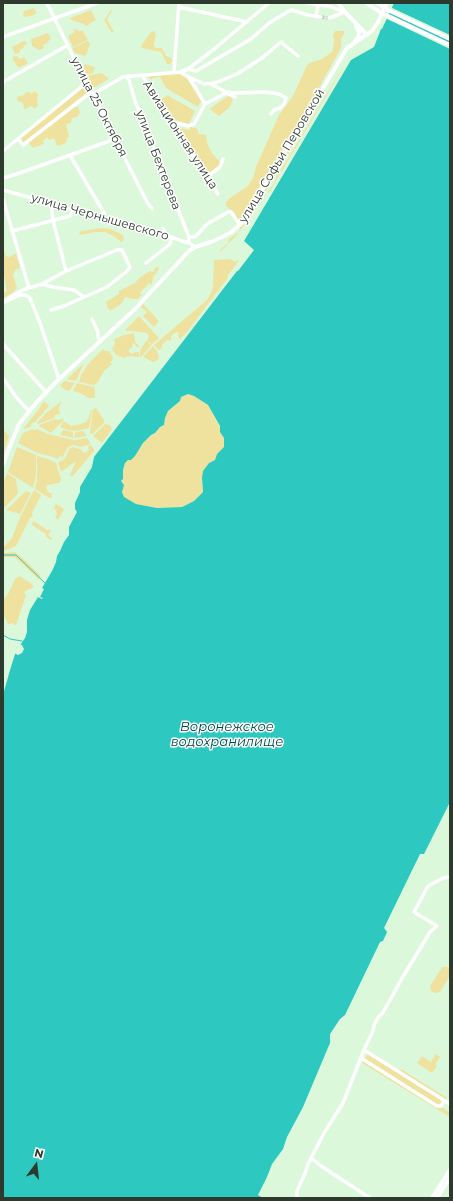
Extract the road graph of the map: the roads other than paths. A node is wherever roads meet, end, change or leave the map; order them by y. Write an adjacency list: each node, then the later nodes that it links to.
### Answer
1 (47, 3): 15 (street, улица 25 Октября)
2 (97, 3): 15 (street)
3 (269, 3): 17 (street)
4 (308, 3): 10 (street)
5 (366, 3): 24 (main road)
6 (377, 3): 21 (main road)
7 (387, 3): 19 (main road)
8 (339, 4): 11 (street); 12 (main road); 19 (main road)
9 (179, 5): 17 (street); 27 (street)
10 (318, 5): 11 (street); 13 (street)
11 (332, 7): 12 (street)
12 (344, 12): 16 (street); 18 (main road)
13 (316, 17): 14 (street); 26 (street)
14 (321, 17)
15 (55, 18): 20 (street); 22 (street, улица 25 Октября)
16 (329, 18)
17 (247, 22): 26 (street)
18 (354, 22): 19 (main road); 23 (main road)
19 (368, 34): 23 (main road, улица Софьи Перовской)
20 (3, 37)
21 (450, 38)
22 (68, 45): 32 (street); 33 (street, улица 25 Октября)
23 (352, 45): 55 (main road, улица Софьи Перовской)
24 (450, 45)
25 (298, 56): 34 (street)
26 (188, 69): 28 (street)
27 (174, 72): 28 (street); 29 (street)
28 (180, 72): 31 (street)
29 (142, 75): 30 (street); 39 (street, Авиационная улица)
30 (128, 76): 35 (street); 60 (street, улица Бехтерева)
31 (189, 77): 34 (street); 37 (street)
32 (3, 82)
33 (86, 83): 35 (street, улица 25 Октября); 40 (street)
34 (211, 84): 38 (street)
35 (92, 92): 40 (street); 41 (street, улица 25 Октября)
36 (235, 97): 37 (street)
37 (205, 104): 39 (street)
38 (271, 114)
39 (172, 122): 45 (street, Авиационная улица)
40 (18, 138): 42 (street)
41 (115, 139): 43 (street); 51 (street, улица 25 Октября)
42 (3, 151)
43 (70, 155): 46 (street); 53 (street)
44 (223, 159): 45 (street)
45 (207, 177): 48 (street, Авиационная улица)
46 (3, 178)
47 (4, 191): 49 (street); 50 (street, улица Чернышевского)
48 (218, 194)
49 (3, 197): 57 (street)
50 (50, 204): 52 (street, улица Чернышевского); 54 (street)
51 (152, 209)
52 (73, 210): 53 (street, улица Чернышевского); 54 (street)
53 (104, 218): 58 (street, улица Чернышевского)
54 (53, 220): 57 (street); 64 (street)
55 (240, 225): 60 (street); 62 (main road, улица Софьи Перовской)
56 (163, 228): 58 (street)
57 (12, 231): 66 (street)
58 (167, 236): 59 (street, улица Чернышевского)
59 (172, 237): 61 (street, улица Чернышевского); 63 (street)
60 (189, 237): 61 (street, улица Бехтерева)
61 (189, 243): 62 (street, улица Чернышевского)
62 (195, 247): 71 (main road, улица Софьи Перовской)
63 (146, 263)
64 (66, 271): 65 (street); 67 (street)
65 (42, 284): 66 (street); 67 (street)
66 (29, 288): 68 (street)
67 (84, 296): 69 (street)
68 (4, 303): 74 (street)
69 (51, 310)
70 (92, 319): 71 (street)
71 (101, 341): 74 (main road, улица Софьи Перовской)
72 (3, 344): 75 (street)
73 (3, 378): 76 (street)
74 (59, 379): 75 (main road, улица Софьи Перовской)
75 (46, 392): 76 (main road, улица Софьи Перовской)
76 (29, 411): 77 (main road, улица Софьи Перовской)
77 (3, 464)
78 (450, 877): 79 (street)
79 (364, 1050): 80 (street); 81 (street)
80 (361, 1058): 81 (street); 83 (street)
81 (444, 1101): 82 (street)
82 (450, 1104)
83 (311, 1158): 86 (street); 87 (street)
84 (450, 1170): 88 (main road)
85 (450, 1178): 89 (main road)
86 (297, 1198)
87 (370, 1198)
88 (432, 1198)
89 (437, 1198)

